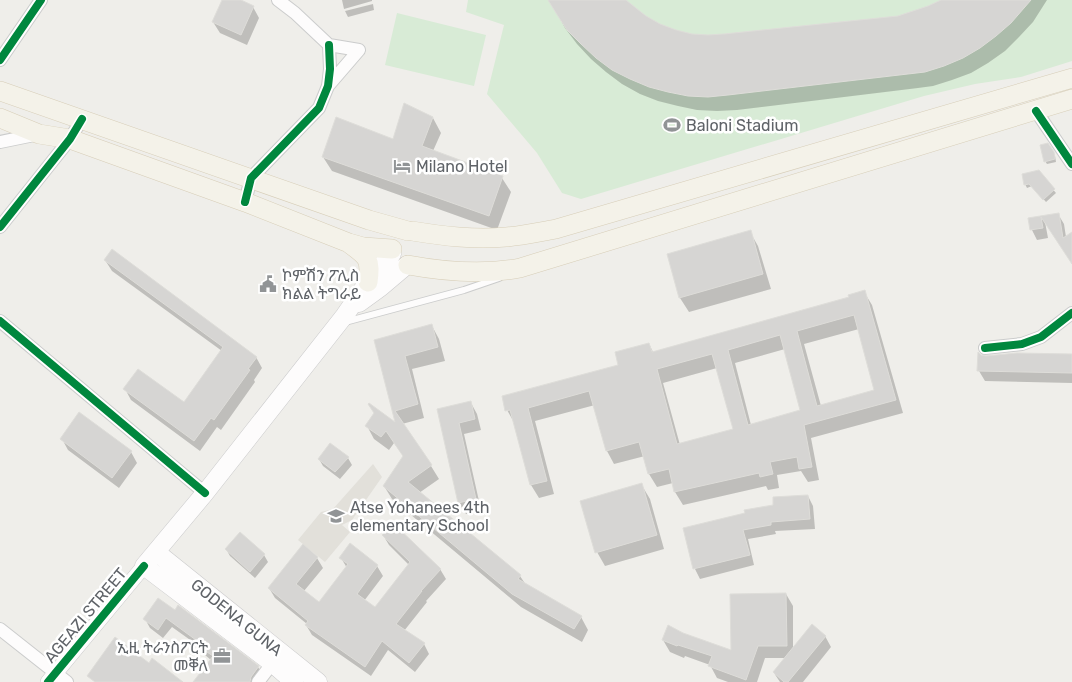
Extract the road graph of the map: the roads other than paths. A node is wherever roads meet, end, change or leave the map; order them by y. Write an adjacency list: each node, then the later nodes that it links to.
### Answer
1 (41, 0): 4 (street)
2 (278, 0): 3 (street)
3 (330, 45): 6 (street); 6 (street)
4 (0, 60)
5 (1072, 78): 19 (main road)
6 (328, 86): 16 (street)
7 (0, 91): 11 (main road)
8 (1072, 99): 9 (main road)
9 (1036, 111): 15 (street); 22 (main road)
10 (0, 118): 12 (main road)
11 (82, 120): 13 (street); 16 (main road)
12 (40, 134): 13 (main road); 14 (street)
13 (70, 139): 17 (main road); 18 (street)
14 (0, 142)
15 (1072, 164)
16 (251, 178): 17 (street); 19 (main road)
17 (245, 202): 20 (main road)
18 (0, 227)
19 (410, 231): 21 (main road); 21 (main road)
20 (349, 244): 21 (main road); 23 (main road)
21 (400, 258): 22 (main road); 23 (main road); 25 (main road)
22 (520, 268): 25 (lane)
23 (368, 282): 25 (main road)
24 (1072, 313): 27 (street)
25 (341, 320): 28 (main road, AGEAZI STREET)
26 (0, 321): 28 (street)
27 (985, 348)
28 (205, 493): 29 (main road, AGEAZI STREET)
29 (156, 552): 30 (main road, AGEAZI STREET); 32 (main road, GODENA GUNA)
30 (144, 566): 32 (main road, GODENA GUNA); 33 (street, AGEAZI STREET)
31 (0, 629): 33 (street)
32 (277, 658): 34 (street); 35 (main road, GODENA GUNA); 36 (main road, GODENA GUNA)
33 (57, 679)
34 (258, 682)
35 (294, 682)
36 (318, 682)

